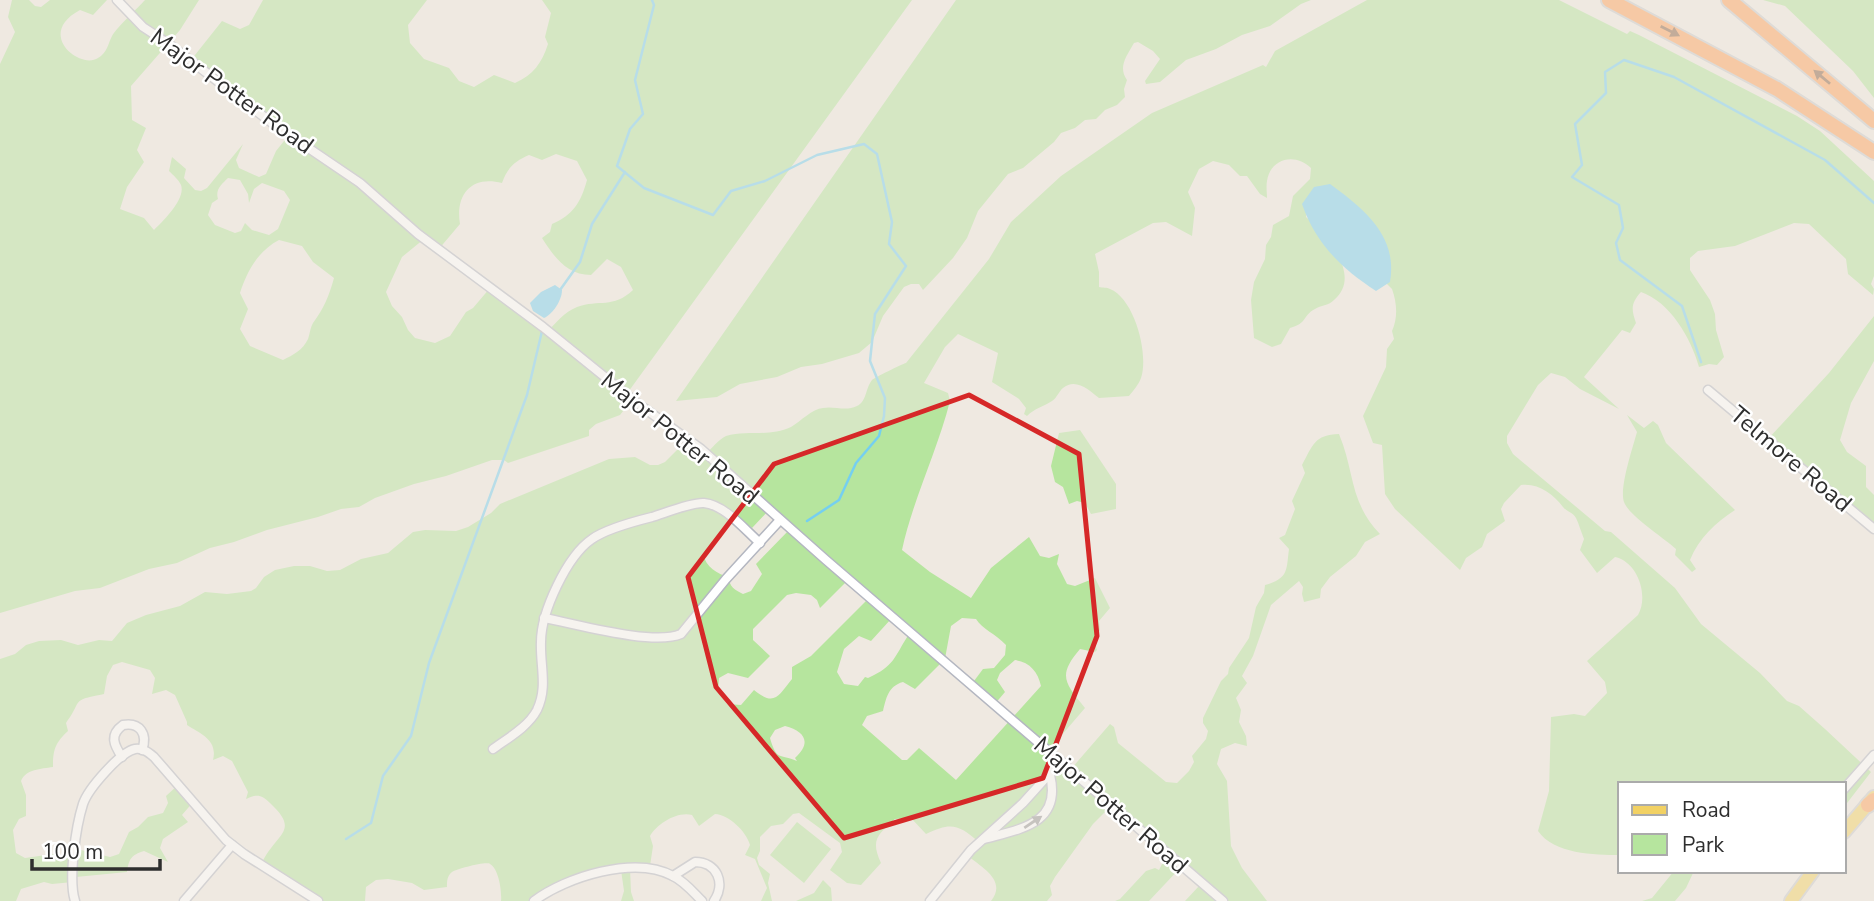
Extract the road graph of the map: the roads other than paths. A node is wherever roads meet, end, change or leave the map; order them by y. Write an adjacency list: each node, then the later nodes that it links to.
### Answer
1 (117, 0): 7 (street, Major Potter Road)
2 (1609, 0): 5 (highway, one-way to 5)
3 (1729, 0): 4 (highway, one-way to 3)
4 (1874, 121)
5 (1874, 152)
6 (1708, 390): 8 (street, Telmore Road)
7 (780, 520): 9 (street); 15 (street, Major Potter Road)
8 (1874, 529)
9 (760, 543): 10 (street); 10 (street)
10 (544, 618): 11 (street)
11 (493, 749)
12 (142, 750): 14 (street); 14 (street); 21 (street)
13 (1874, 755): 17 (street)
14 (122, 757): 25 (street)
15 (1061, 761): 16 (street); 32 (street, Major Potter Road)
16 (1050, 775): 20 (street); 20 (street, one-way to 16)
17 (1846, 787)
18 (1872, 801): 19 (main road)
19 (1846, 830)
20 (982, 840): 31 (street)
21 (232, 845): 26 (street); 27 (street)
22 (1812, 873): 24 (main road)
23 (673, 876): 28 (street); 29 (street); 30 (street)
24 (1796, 899)
25 (75, 901)
26 (184, 901)
27 (318, 901)
28 (534, 901)
29 (702, 901)
30 (714, 901)
31 (930, 901)
32 (1223, 901)

